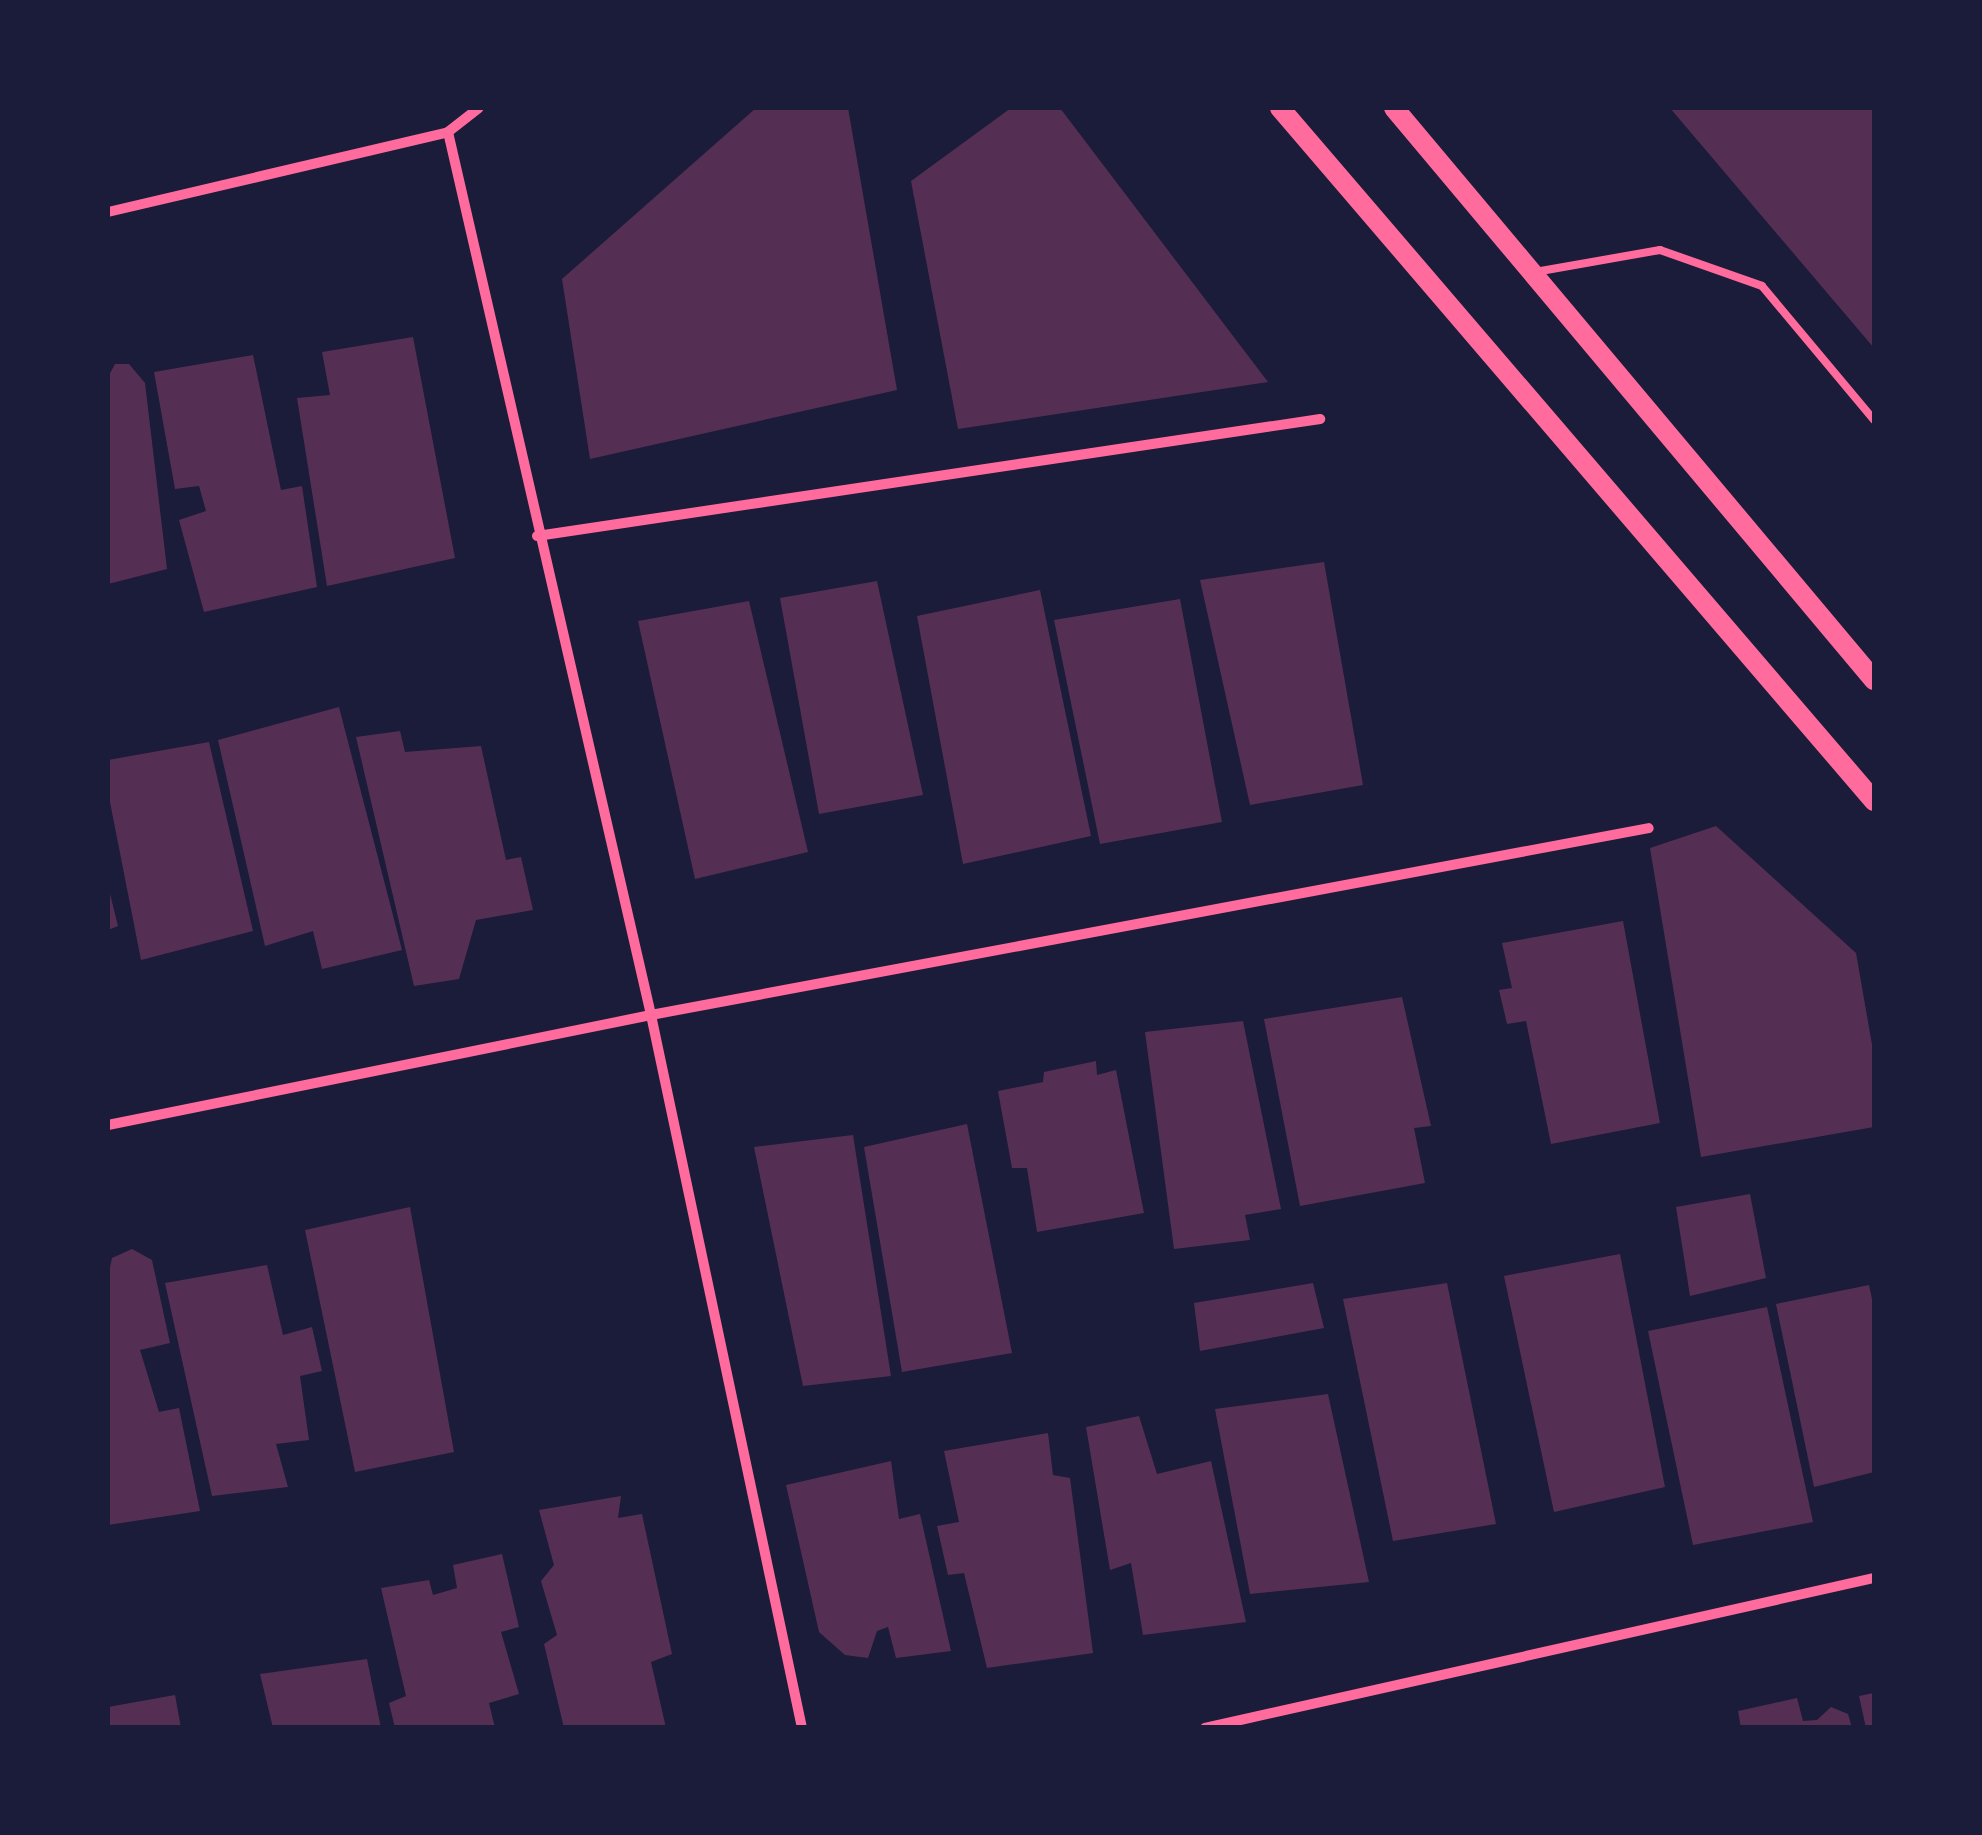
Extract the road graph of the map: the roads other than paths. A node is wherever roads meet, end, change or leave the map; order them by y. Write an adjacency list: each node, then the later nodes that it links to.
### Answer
1 (479, 108): 4 (street)
2 (1280, 108): 11 (main road)
3 (1394, 108): 6 (main road)
4 (448, 132): 5 (street); 9 (street)
5 (108, 212)
6 (1531, 272): 8 (lane); 10 (main road)
7 (1320, 419): 9 (street)
8 (1874, 420)
9 (538, 536): 13 (street)
10 (1874, 680)
11 (1874, 802)
12 (1649, 828): 13 (street)
13 (651, 1015): 14 (street); 16 (street)
14 (108, 1125)
15 (1874, 1578): 17 (street)
16 (802, 1728)
17 (1205, 1728)

